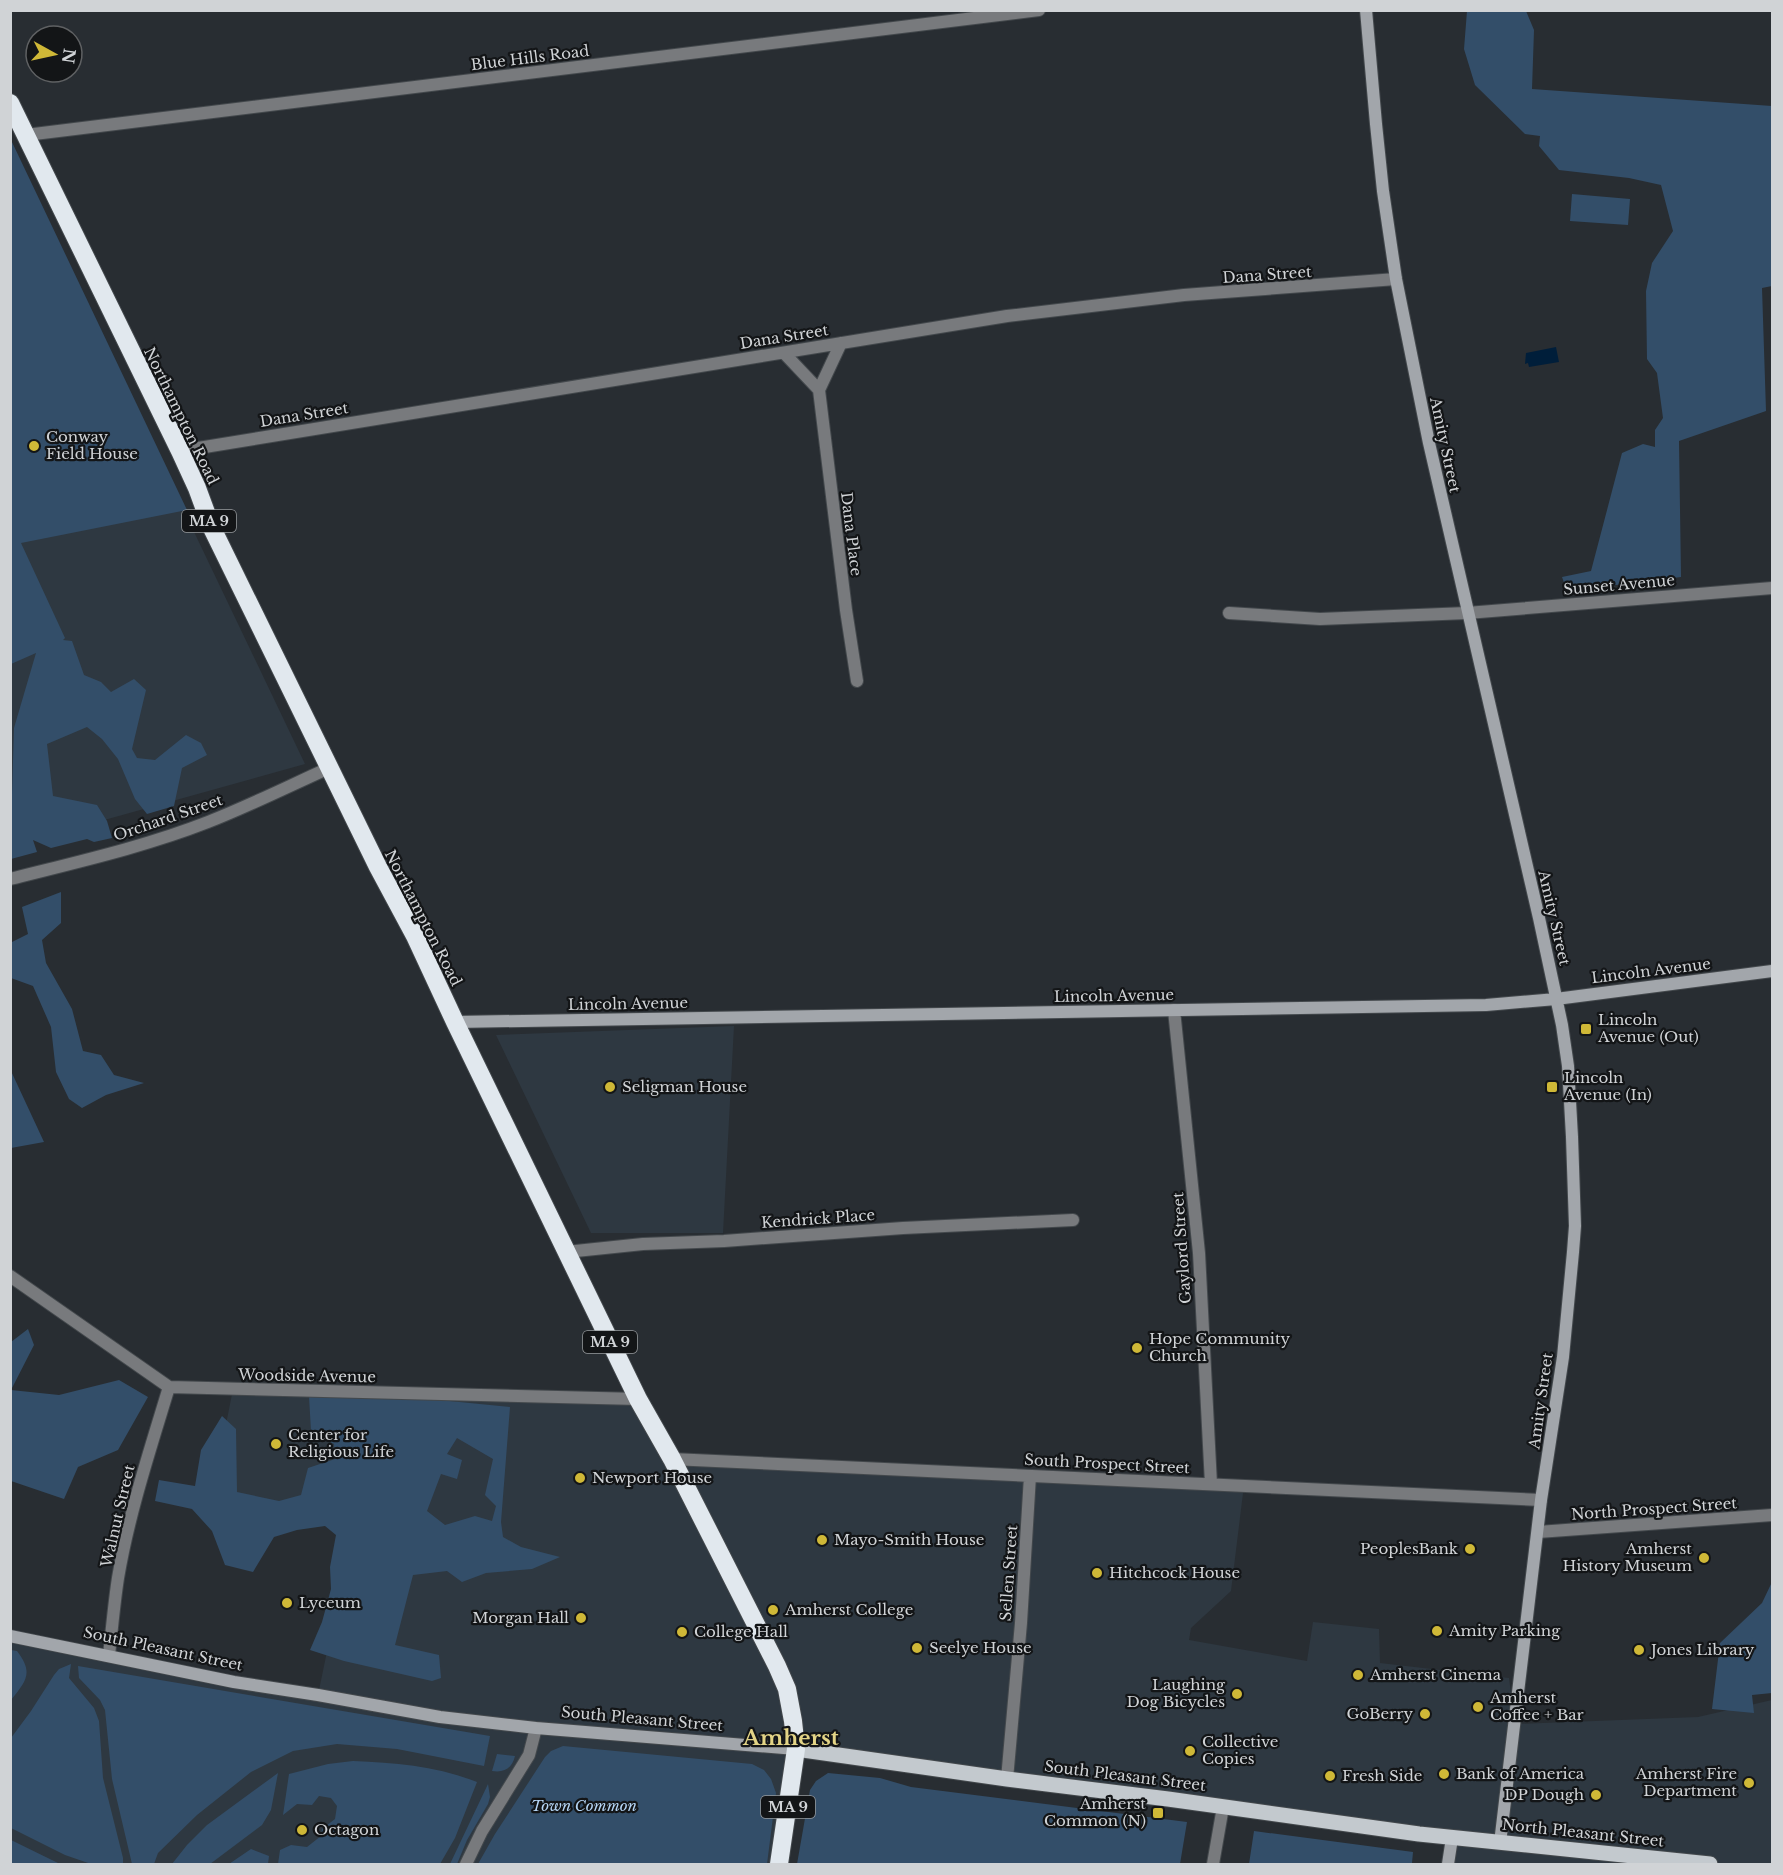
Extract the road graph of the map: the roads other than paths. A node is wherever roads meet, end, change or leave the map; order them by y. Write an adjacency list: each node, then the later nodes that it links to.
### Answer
1 (1039, 10): 4 (street, Blue Hills Road)
2 (1366, 10): 5 (main road, Amity Street)
3 (10, 103): 4 (highway, Northampton Road / MA 9)
4 (26, 135): 9 (highway, Northampton Road / MA 9)
5 (1396, 279): 6 (street, Dana Street); 12 (main road, Amity Street)
6 (841, 343): 7 (street, Dana Street); 8 (street)
7 (784, 353): 8 (street); 9 (street, Dana Street)
8 (819, 390): 13 (street, Dana Place)
9 (180, 451): 14 (highway, Northampton Road / MA 9)
10 (1773, 588): 12 (street, Sunset Avenue)
11 (1229, 613): 12 (street, Sunset Avenue)
12 (1467, 613): 17 (main road, Amity Street)
13 (857, 681)
14 (328, 768): 15 (street, Orchard Street); 19 (highway, Northampton Road / MA 9)
15 (10, 879)
16 (1773, 971): 17 (main road, Lincoln Avenue)
17 (1556, 999): 18 (main road, Lincoln Avenue); 28 (main road, Amity Street)
18 (1174, 1010): 19 (main road, Lincoln Avenue); 27 (street, Gaylord Street)
19 (455, 1022): 21 (highway, Northampton Road / MA 9)
20 (1073, 1220): 21 (street, Kendrick Place)
21 (566, 1252): 24 (highway, Northampton Road / MA 9)
22 (10, 1276): 23 (street)
23 (169, 1387): 24 (street, Woodside Avenue); 32 (street, Walnut Street)
24 (638, 1399): 25 (highway, Northampton Road / MA 9)
25 (672, 1459): 26 (street, South Prospect Street); 34 (highway, Northampton Road / MA 9)
26 (1030, 1476): 27 (street, South Prospect Street); 35 (street, Sellen Street)
27 (1211, 1484): 28 (street, South Prospect Street)
28 (1541, 1500): 30 (main road, Amity Street)
29 (1773, 1515): 30 (street, North Prospect Street)
30 (1538, 1532): 38 (main road, Amity Street)
31 (10, 1636): 32 (main road, South Pleasant Street)
32 (109, 1655): 33 (main road, South Pleasant Street)
33 (536, 1728): 34 (main road, South Pleasant Street); 39 (street)
34 (796, 1749): 35 (main road, South Pleasant Street); 40 (highway, MA 9)
35 (1008, 1779): 36 (main road, South Pleasant Street)
36 (1223, 1807): 37 (main road, South Pleasant Street); 41 (street)
37 (1452, 1838): 38 (main road, North Pleasant Street); 42 (main road)
38 (1500, 1843): 43 (main road, North Pleasant Street)
39 (466, 1864)
40 (779, 1864)
41 (1214, 1864)
42 (1448, 1864)
43 (1710, 1864)

